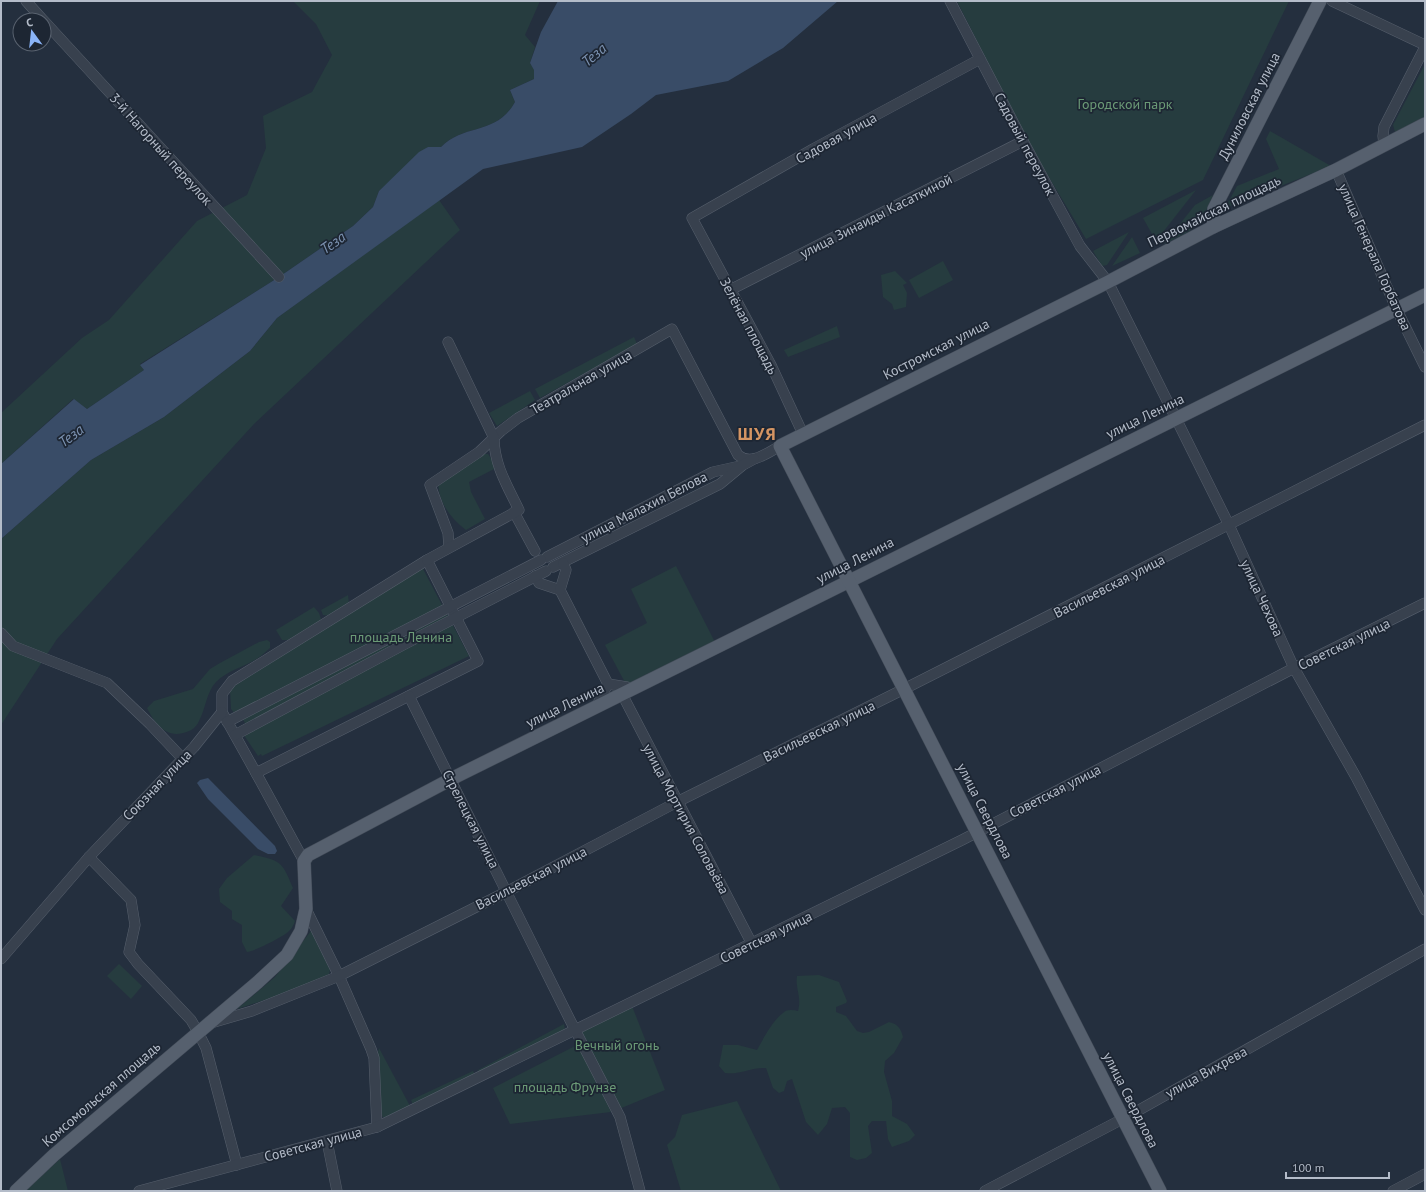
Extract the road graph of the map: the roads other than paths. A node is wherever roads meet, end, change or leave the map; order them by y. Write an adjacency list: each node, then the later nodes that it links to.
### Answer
1 (26, 1): 5 (street, 3-й Нагорный переулок)
2 (950, 1): 8 (street, Садовый переулок)
3 (1320, 1): 14 (main road, Дуниловская улица)
4 (1332, 1): 7 (street)
5 (36, 12)
6 (52, 29): 15 (street, 3-й Нагорный переулок)
7 (1425, 46): 11 (street)
8 (980, 59): 10 (street, Садовый переулок); 13 (street, Садовая улица)
9 (1425, 124): 11 (main road, Первомайская площадь)
10 (1023, 142): 16 (street, Садовый переулок); 17 (street, улица Зинаиды Касаткиной)
11 (1384, 145): 12 (main road, Первомайская площадь)
12 (1336, 170): 14 (main road, Первомайская площадь); 19 (street, улица Генерала Горбатова)
13 (692, 218): 17 (street, Зелёная площадь)
14 (1213, 227): 16 (main road, Первомайская площадь)
15 (279, 277)
16 (1108, 282): 22 (street, улица Чехова); 24 (main road, Костромская улица)
17 (730, 290): 24 (street, Зелёная площадь)
18 (1425, 295): 19 (main road, улица Ленина)
19 (1396, 310): 21 (street, улица Генерала Горбатова); 22 (main road, улица Ленина)
20 (448, 342): 25 (street)
21 (1425, 367)
22 (1176, 418): 30 (street, улица Чехова); 38 (main road, улица Ленина)
23 (1425, 425): 30 (street, Васильевская улица)
24 (803, 434): 26 (main road, Костромская улица)
25 (494, 438): 27 (street, Театральная улица); 29 (street); 31 (street, Театральная улица)
26 (780, 446): 27 (street); 38 (main road, улица Свердлова)
27 (754, 459): 28 (street, улица Малахия Белова)
28 (743, 465): 33 (street, улица Малахия Белова); 35 (street, улица Малахия Белова)
29 (517, 511): 31 (street); 32 (street)
30 (1229, 525): 44 (street, улица Чехова); 46 (street, Васильевская улица)
31 (449, 547): 34 (street)
32 (535, 551)
33 (544, 558): 36 (street); 41 (street, улица Малахия Белова)
34 (427, 560): 41 (street); 50 (street)
35 (563, 563): 36 (street, улица Малахия Белова); 39 (street)
36 (550, 569): 37 (street, улица Малахия Белова)
37 (535, 576): 39 (street); 42 (street, улица Малахия Белова)
38 (850, 581): 46 (main road, улица Свердлова); 47 (main road, улица Ленина)
39 (560, 590): 45 (street)
40 (1425, 603): 44 (street, Советская улица)
41 (450, 606): 42 (street); 51 (street)
42 (456, 617): 48 (street); 52 (street)
43 (1, 633): 53 (street)
44 (1294, 668): 57 (street, Советская улица); 62 (street, улица Чехова)
45 (608, 684): 47 (street); 49 (street)
46 (904, 689): 56 (street, Васильевская улица); 57 (main road, улица Свердлова)
47 (624, 691): 55 (main road, улица Ленина); 56 (street, улица Мортирия Соловьёва)
48 (409, 696): 54 (street); 55 (street, Стрелецкая улица)
49 (598, 701)
50 (222, 712): 51 (street); 53 (street, Союзная улица)
51 (227, 722): 52 (street)
52 (235, 735): 54 (street)
53 (182, 758): 58 (street, Союзная улица)
54 (256, 773): 59 (street)
55 (451, 779): 59 (main road, улица Ленина); 60 (street, Стрелецкая улица)
56 (677, 802): 60 (street, Васильевская улица); 63 (street, улица Мортирия Соловьёва)
57 (977, 831): 63 (street, Советская улица); 69 (main road, улица Свердлова)
58 (89, 857): 65 (street, Союзная улица); 67 (street)
59 (304, 861): 61 (main road, Комсомольская площадь)
60 (508, 891): 66 (street, Васильевская улица); 68 (street, Стрелецкая улица)
61 (306, 909): 66 (street); 67 (main road, Комсомольская площадь)
62 (1425, 910)
63 (752, 944): 68 (street, Советская улица)
64 (1425, 950): 69 (street, улица Вихрева)
65 (1, 959)
66 (339, 976): 67 (street, Васильевская улица); 70 (street)
67 (203, 1028): 72 (street); 74 (main road, Комсомольская площадь)
68 (576, 1029): 70 (street, Советская улица); 77 (street, Стрелецкая улица)
69 (1122, 1119): 78 (street, улица Вихрева); 79 (main road, улица Свердлова)
70 (377, 1127): 71 (street, Советская улица)
71 (328, 1140): 72 (street, Советская улица); 76 (street)
72 (237, 1165): 75 (street, Советская улица)
73 (1425, 1174): 80 (street)
74 (16, 1191)
75 (139, 1191)
76 (337, 1191)
77 (640, 1191)
78 (984, 1191)
79 (1160, 1191)
80 (1393, 1191)

